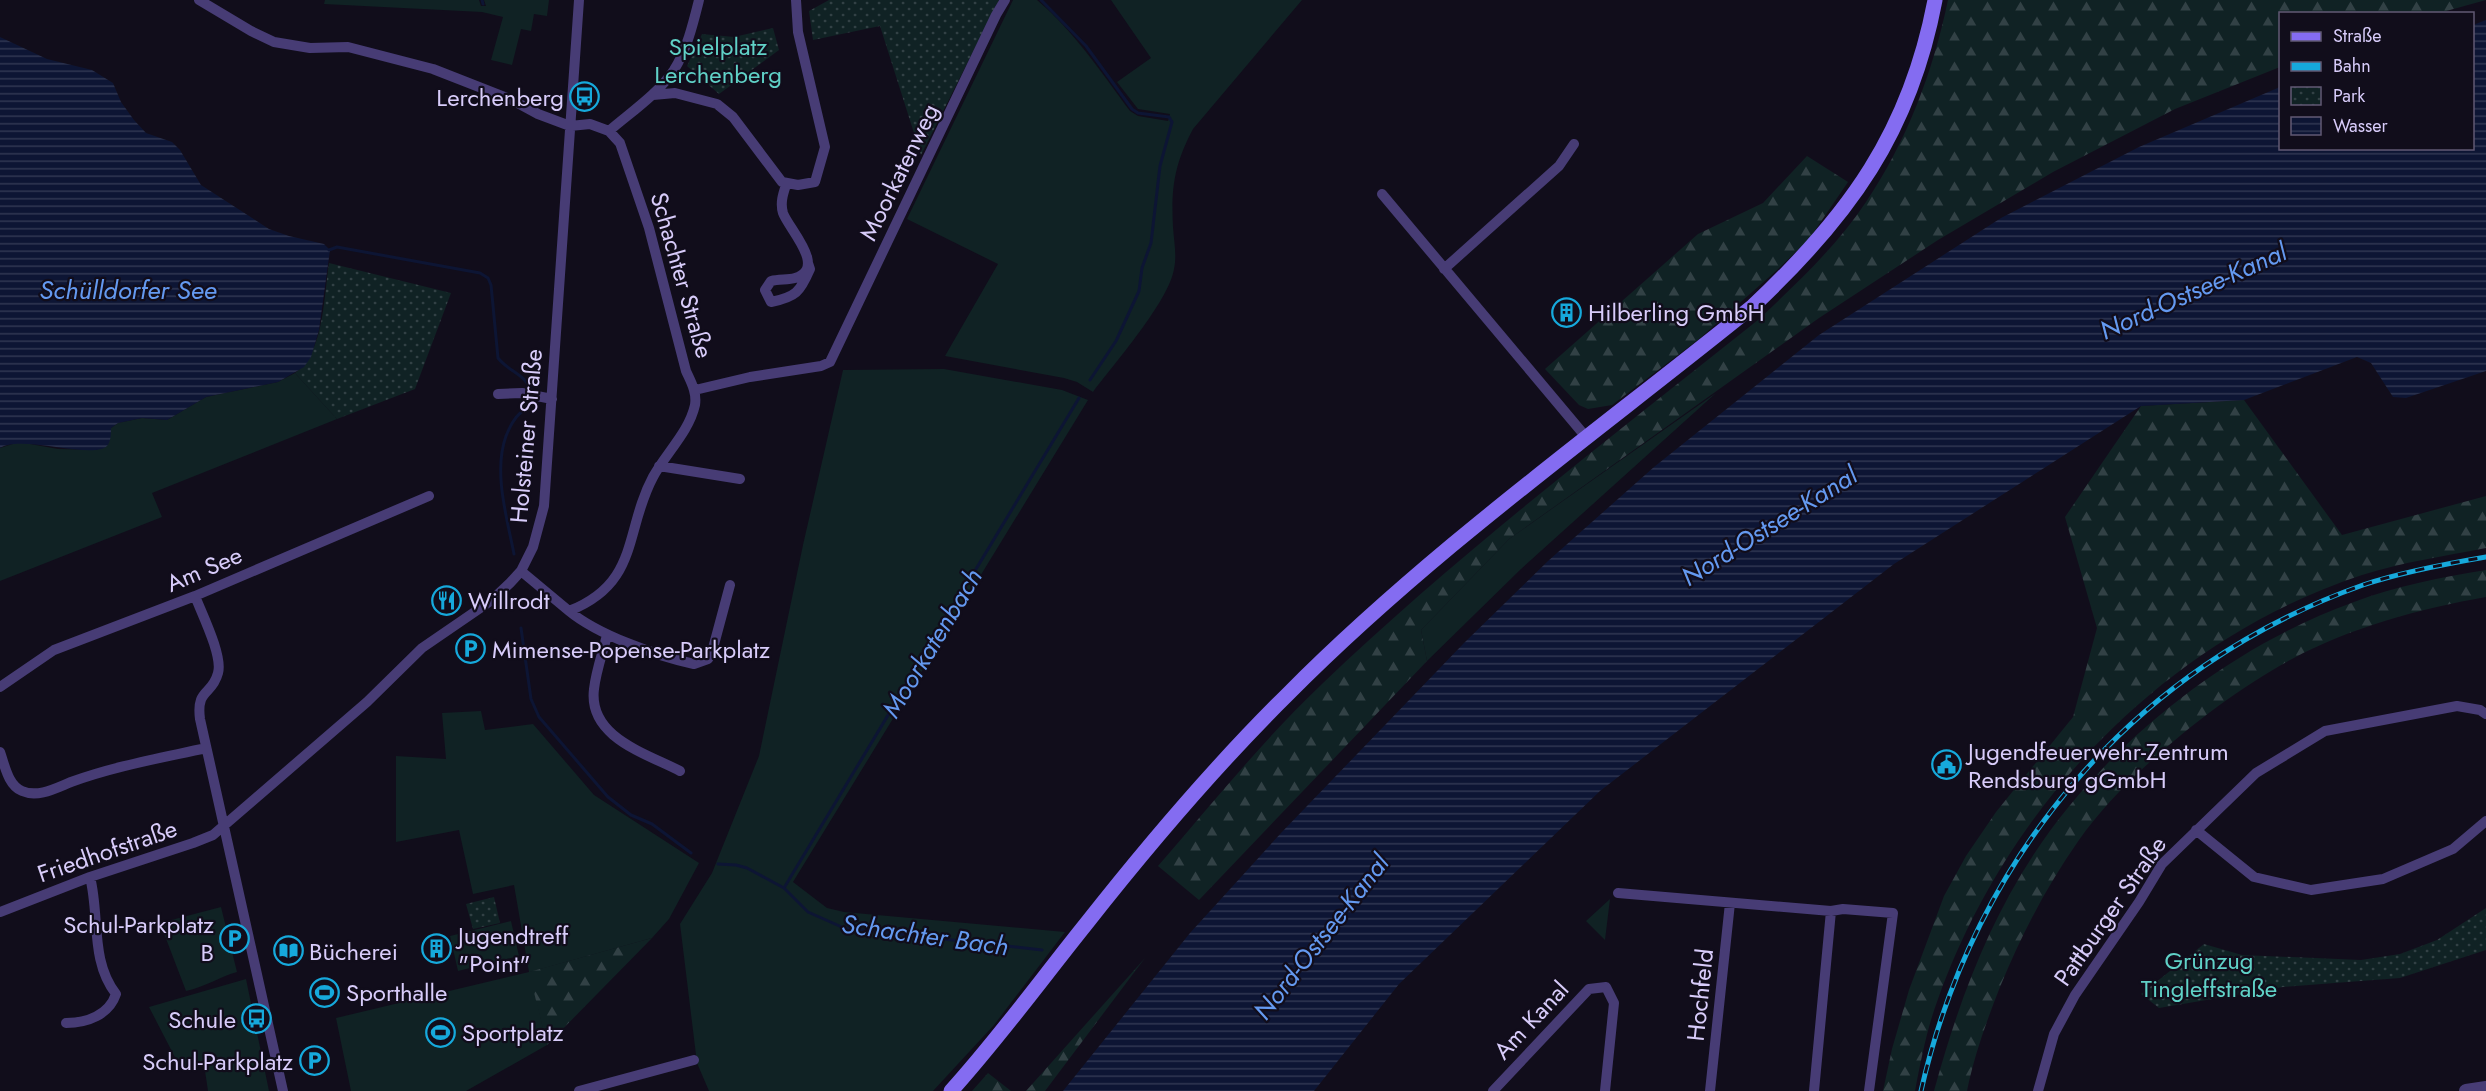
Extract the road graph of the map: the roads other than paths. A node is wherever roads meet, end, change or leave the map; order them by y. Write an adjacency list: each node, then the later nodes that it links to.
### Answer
1 (199, 0): 8 (street)
2 (579, 0): 8 (street, Holsteiner Straße)
3 (699, 0): 7 (street)
4 (796, 0): 11 (street)
5 (1005, 0): 15 (street, Moorkatenweg)
6 (1935, 0): 18 (main road)
7 (652, 95): 9 (street); 11 (street)
8 (570, 126): 9 (street); 17 (street, Holsteiner Straße)
9 (609, 131): 15 (street, Schachter Straße)
10 (1574, 144): 14 (street)
11 (786, 185): 13 (street)
12 (1382, 194): 14 (street)
13 (808, 263): 13 (street)
14 (1444, 268): 18 (street)
15 (695, 390): 19 (street, Schachter Straße)
16 (498, 394): 17 (street)
17 (552, 399): 22 (street, Holsteiner Straße)
18 (1586, 437): 45 (main road)
19 (659, 466): 20 (street); 25 (street, Schachter Straße)
20 (740, 478)
21 (429, 496): 24 (street, Am See)
22 (521, 571): 25 (street); 33 (street, Holsteiner Straße)
23 (730, 585): 26 (street)
24 (195, 596): 27 (street, Am See); 29 (street)
25 (569, 610): 26 (street)
26 (607, 635): 31 (street)
27 (0, 687)
28 (2486, 714): 34 (street, Pattburger Straße)
29 (206, 748): 30 (street); 33 (street)
30 (0, 752)
31 (680, 771)
32 (2486, 821): 34 (street)
33 (225, 825): 35 (street, Friedhofstraße); 43 (street)
34 (2196, 830): 51 (street, Pattburger Straße)
35 (90, 877): 39 (street, Friedhofstraße); 40 (street)
36 (1618, 893): 37 (street)
37 (1730, 903): 38 (street); 48 (street, Hochfeld)
38 (1831, 911): 49 (street); 50 (street)
39 (0, 912)
40 (66, 1023)
41 (694, 1060): 44 (street)
42 (2486, 1088): 52 (street)
43 (283, 1091)
44 (579, 1091)
45 (951, 1091)
46 (1493, 1091): 47 (street, Am Kanal)
47 (1605, 1091)
48 (1710, 1091)
49 (1814, 1091)
50 (1869, 1091)
51 (2038, 1091)
52 (2466, 1091)

